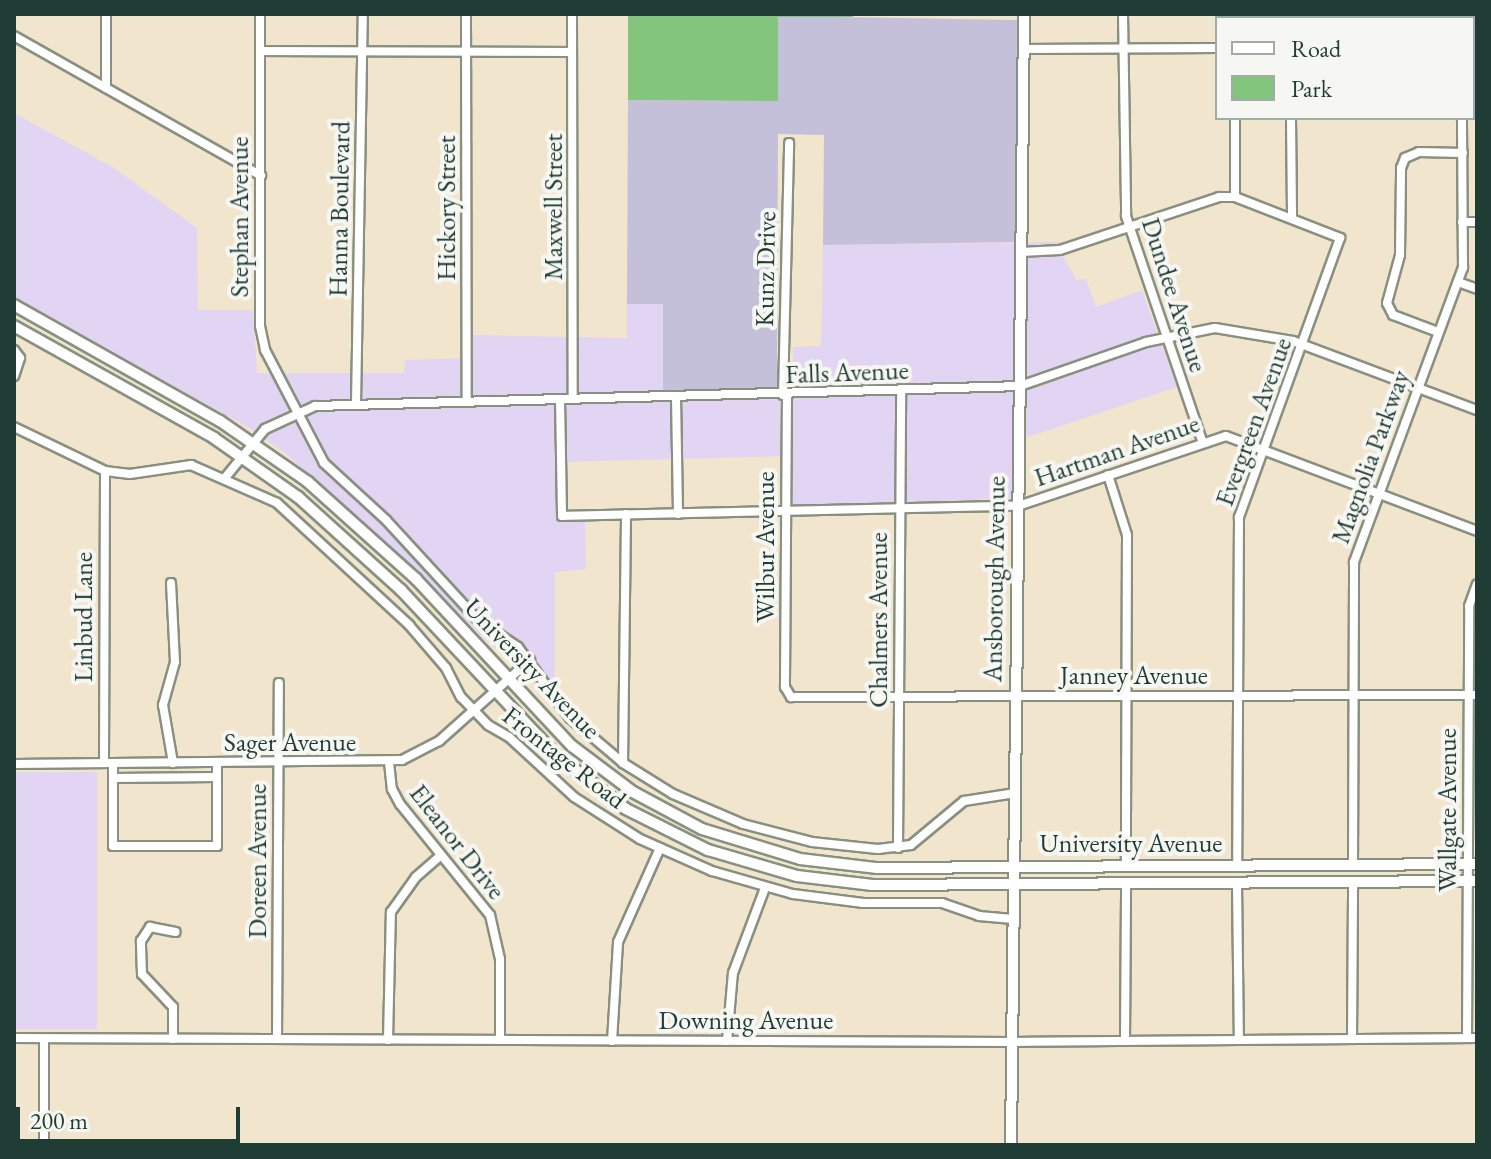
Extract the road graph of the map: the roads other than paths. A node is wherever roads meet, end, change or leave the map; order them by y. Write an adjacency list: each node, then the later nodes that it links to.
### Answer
1 (106, 14): 16 (street)
2 (260, 14): 12 (street, Stephan Avenue)
3 (363, 14): 13 (street, Hanna Boulevard)
4 (466, 14): 14 (street, Hickory Street)
5 (572, 14): 15 (street, Maxwell Street)
6 (1024, 14): 10 (main road, Ansborough Avenue)
7 (1123, 14): 11 (street, Dundee Avenue)
8 (14, 36): 16 (street)
9 (1215, 48): 11 (street)
10 (1024, 49): 11 (street); 28 (main road, Ansborough Avenue)
11 (1124, 49): 27 (street, Dundee Avenue)
12 (260, 51): 13 (street); 22 (street, Stephan Avenue)
13 (363, 51): 14 (street); 46 (street, Hanna Boulevard)
14 (466, 51): 15 (street); 45 (street, Hickory Street)
15 (572, 52): 44 (street, Maxwell Street)
16 (106, 88): 22 (street)
17 (1235, 120): 23 (street)
18 (1291, 120): 24 (street)
19 (1462, 120): 21 (street, Magnolia Parkway)
20 (789, 143): 41 (street, Kunz Drive)
21 (1463, 153): 25 (street, Magnolia Parkway); 33 (street)
22 (261, 176): 47 (street, Stephan Avenue)
23 (1235, 197): 24 (street); 27 (street)
24 (1292, 218): 35 (street, Evergreen Avenue)
25 (1462, 222): 26 (street); 29 (street, Magnolia Parkway)
26 (1477, 222)
27 (1129, 228): 28 (street); 34 (street, Dundee Avenue)
28 (1021, 252): 38 (main road, Ansborough Avenue)
29 (1458, 282): 30 (street); 33 (street, Magnolia Parkway)
30 (1477, 289)
31 (14, 305): 50 (main road, University Avenue)
32 (14, 326): 53 (main road, University Avenue)
33 (1438, 332): 39 (street, Magnolia Parkway)
34 (1166, 335): 35 (street, Falls Avenue); 38 (street, Falls Avenue); 51 (street, Dundee Avenue)
35 (1303, 345): 39 (street, Falls Avenue); 52 (street, Evergreen Avenue)
36 (14, 350): 37 (street)
37 (14, 376)
38 (1020, 386): 40 (street, Falls Avenue); 58 (main road, Ansborough Avenue)
39 (1418, 388): 48 (street, Falls Avenue); 57 (street, Magnolia Parkway)
40 (901, 391): 41 (street, Falls Avenue); 59 (street, Chalmers Avenue)
41 (785, 395): 42 (street, Falls Avenue); 60 (street, Wilbur Avenue)
42 (676, 397): 44 (street, Falls Avenue); 62 (street)
43 (560, 399): 44 (street, Falls Avenue); 45 (street, Falls Avenue); 61 (street, Hartman Avenue)
44 (573, 399)
45 (467, 402): 46 (street, Falls Avenue)
46 (356, 404): 47 (street, Falls Avenue)
47 (300, 410): 50 (street, Falls Avenue); 66 (street, Frontage Road)
48 (1477, 410)
49 (14, 427): 54 (street)
50 (252, 441): 53 (street, Falls Avenue); 67 (main road, University Avenue)
51 (1202, 441): 52 (street, Hartman Avenue); 55 (street, Hartman Avenue)
52 (1264, 450): 57 (street, Hartman Avenue); 73 (street, Evergreen Avenue)
53 (241, 454): 56 (street, Falls Avenue); 69 (main road, University Avenue)
54 (105, 471): 56 (street, Frontage Road); 79 (street, Linbud Lane)
55 (1108, 475): 58 (street, Hartman Avenue); 72 (street)
56 (224, 479): 77 (street, Frontage Road)
57 (1379, 494): 63 (street, Hartman Avenue); 70 (street, Magnolia Parkway)
58 (1018, 506): 59 (street, Hartman Avenue); 76 (main road, Ansborough Avenue)
59 (900, 508): 60 (street, Hartman Avenue); 75 (street, Chalmers Avenue)
60 (787, 511): 62 (street, Hartman Avenue); 74 (street, Wilbur Avenue)
61 (626, 514): 62 (street, Hartman Avenue); 83 (street)
62 (678, 514)
63 (1477, 531)
64 (171, 583): 80 (street)
65 (1477, 584): 71 (street, Wallgate Avenue)
66 (530, 660): 67 (street, Sager Avenue); 83 (street, Frontage Road)
67 (508, 680): 69 (street, Sager Avenue); 95 (main road, University Avenue)
68 (279, 683): 82 (street, Doreen Avenue)
69 (497, 691): 77 (street, Sager Avenue); 99 (main road, University Avenue)
70 (1354, 695): 71 (street, Janney Avenue); 73 (street, Janney Avenue); 93 (street, Magnolia Parkway)
71 (1473, 695): 91 (street, Wallgate Avenue)
72 (1126, 696): 73 (street, Janney Avenue); 76 (street, Janney Avenue); 94 (street)
73 (1239, 696): 92 (street, Evergreen Avenue)
74 (791, 697): 75 (street, Janney Avenue)
75 (899, 697): 76 (street, Janney Avenue); 89 (street, Chalmers Avenue)
76 (1016, 697): 87 (main road, Ansborough Avenue)
77 (473, 710): 78 (street, Sager Avenue); 88 (street, Frontage Road)
78 (389, 762): 82 (street, Sager Avenue); 90 (street, Eleanor Drive)
79 (109, 763): 80 (street, Sager Avenue); 84 (street, Sager Avenue); 86 (street, Linbud Lane)
80 (173, 763): 81 (street, Sager Avenue)
81 (217, 763): 82 (street, Sager Avenue); 85 (street)
82 (278, 763): 108 (street, Doreen Avenue)
83 (623, 763): 89 (street, Frontage Road)
84 (14, 764)
85 (217, 777): 86 (street); 86 (street, Linbud Lane)
86 (113, 778)
87 (1015, 793): 89 (street, Frontage Road); 95 (main road, Ansborough Avenue)
88 (660, 848): 101 (street, Frontage Road); 114 (street)
89 (898, 848)
90 (441, 855): 111 (street); 112 (street, Eleanor Drive)
91 (1472, 864): 93 (main road, University Avenue); 96 (street, Wallgate Avenue)
92 (1237, 865): 93 (main road, University Avenue); 94 (main road, University Avenue)
93 (1353, 865)
94 (1126, 866): 95 (main road, University Avenue)
95 (1014, 867): 99 (main road, Ansborough Avenue)
96 (1472, 881): 97 (main road, University Avenue); 105 (street, Wallgate Avenue)
97 (1353, 882): 100 (main road, University Avenue); 110 (street)
98 (1126, 883): 99 (main road, University Avenue); 100 (main road, University Avenue); 113 (street)
99 (1014, 884): 102 (main road, Ansborough Avenue)
100 (1237, 884): 109 (street)
101 (765, 888): 102 (street, Frontage Road); 115 (street)
102 (1013, 919): 116 (main road, Ansborough Avenue)
103 (176, 932): 107 (street)
104 (14, 1038): 106 (street, Downing Avenue)
105 (1472, 1038): 110 (street, Downing Avenue)
106 (44, 1039): 107 (street, Downing Avenue); 117 (street)
107 (173, 1039): 108 (street, Downing Avenue)
108 (277, 1039): 111 (street, Downing Avenue)
109 (1239, 1039): 110 (street, Downing Avenue); 113 (street, Downing Avenue)
110 (1352, 1039)
111 (388, 1040): 112 (street, Downing Avenue)
112 (500, 1040): 114 (street, Downing Avenue)
113 (1125, 1040): 116 (street, Downing Avenue)
114 (612, 1041): 115 (street, Downing Avenue)
115 (727, 1041): 116 (street, Downing Avenue)
116 (1012, 1042): 118 (main road, Ansborough Avenue)
117 (44, 1145)
118 (1011, 1145)

